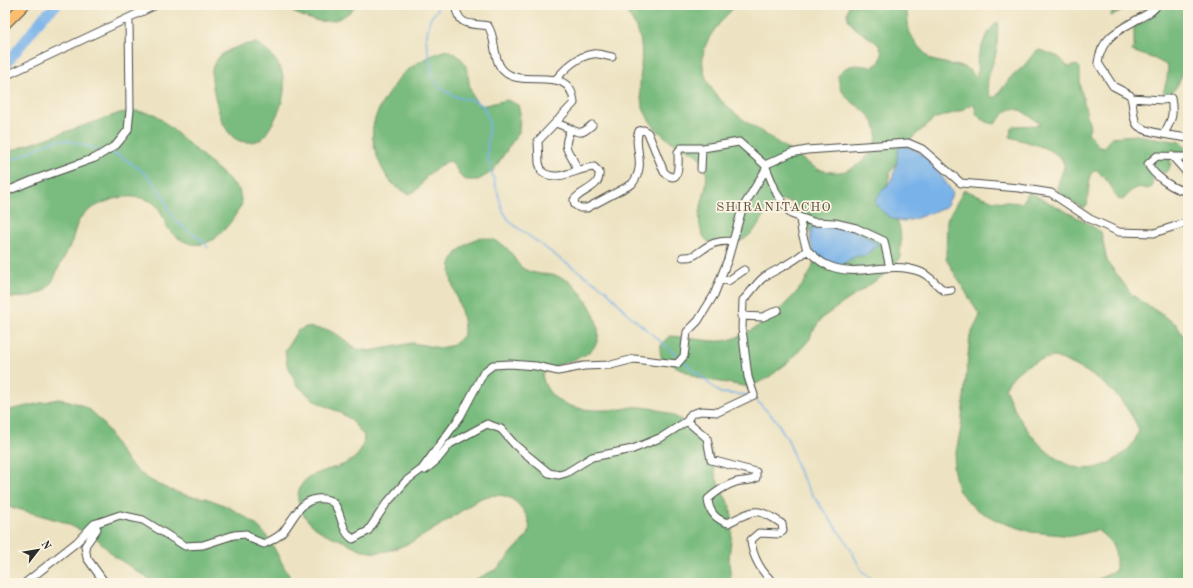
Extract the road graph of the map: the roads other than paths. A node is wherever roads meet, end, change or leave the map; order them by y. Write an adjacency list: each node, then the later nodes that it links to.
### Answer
1 (24, 5): 6 (main road)
2 (156, 5): 5 (street)
3 (455, 5): 9 (street)
4 (1157, 5): 10 (street)
5 (129, 18): 8 (street); 24 (street)
6 (5, 24)
7 (612, 57): 9 (street)
8 (5, 76)
9 (556, 79): 11 (street)
10 (1131, 98): 14 (street); 14 (street)
11 (556, 123): 13 (street); 21 (street)
12 (592, 125): 13 (street)
13 (571, 129): 21 (street)
14 (1164, 134): 15 (street)
15 (1188, 138)
16 (702, 148): 19 (street); 20 (street); 21 (street)
17 (1172, 156): 18 (street); 22 (street); 23 (street)
18 (1188, 157)
19 (765, 167): 25 (street); 26 (street); 27 (street)
20 (701, 168)
21 (578, 171)
22 (1188, 174)
23 (1188, 191)
24 (5, 192)
25 (800, 219): 28 (street); 30 (street)
26 (1188, 222)
27 (733, 241): 29 (street); 32 (street)
28 (807, 250): 30 (street); 35 (street)
29 (683, 257)
30 (890, 268): 33 (street)
31 (744, 270): 32 (street)
32 (720, 279): 37 (street)
33 (951, 290)
34 (778, 310): 35 (street)
35 (741, 316): 36 (street)
36 (687, 421): 37 (street); 41 (street)
37 (406, 481): 38 (street)
38 (94, 524): 39 (street); 40 (street)
39 (25, 583)
40 (105, 583)
41 (775, 583)

